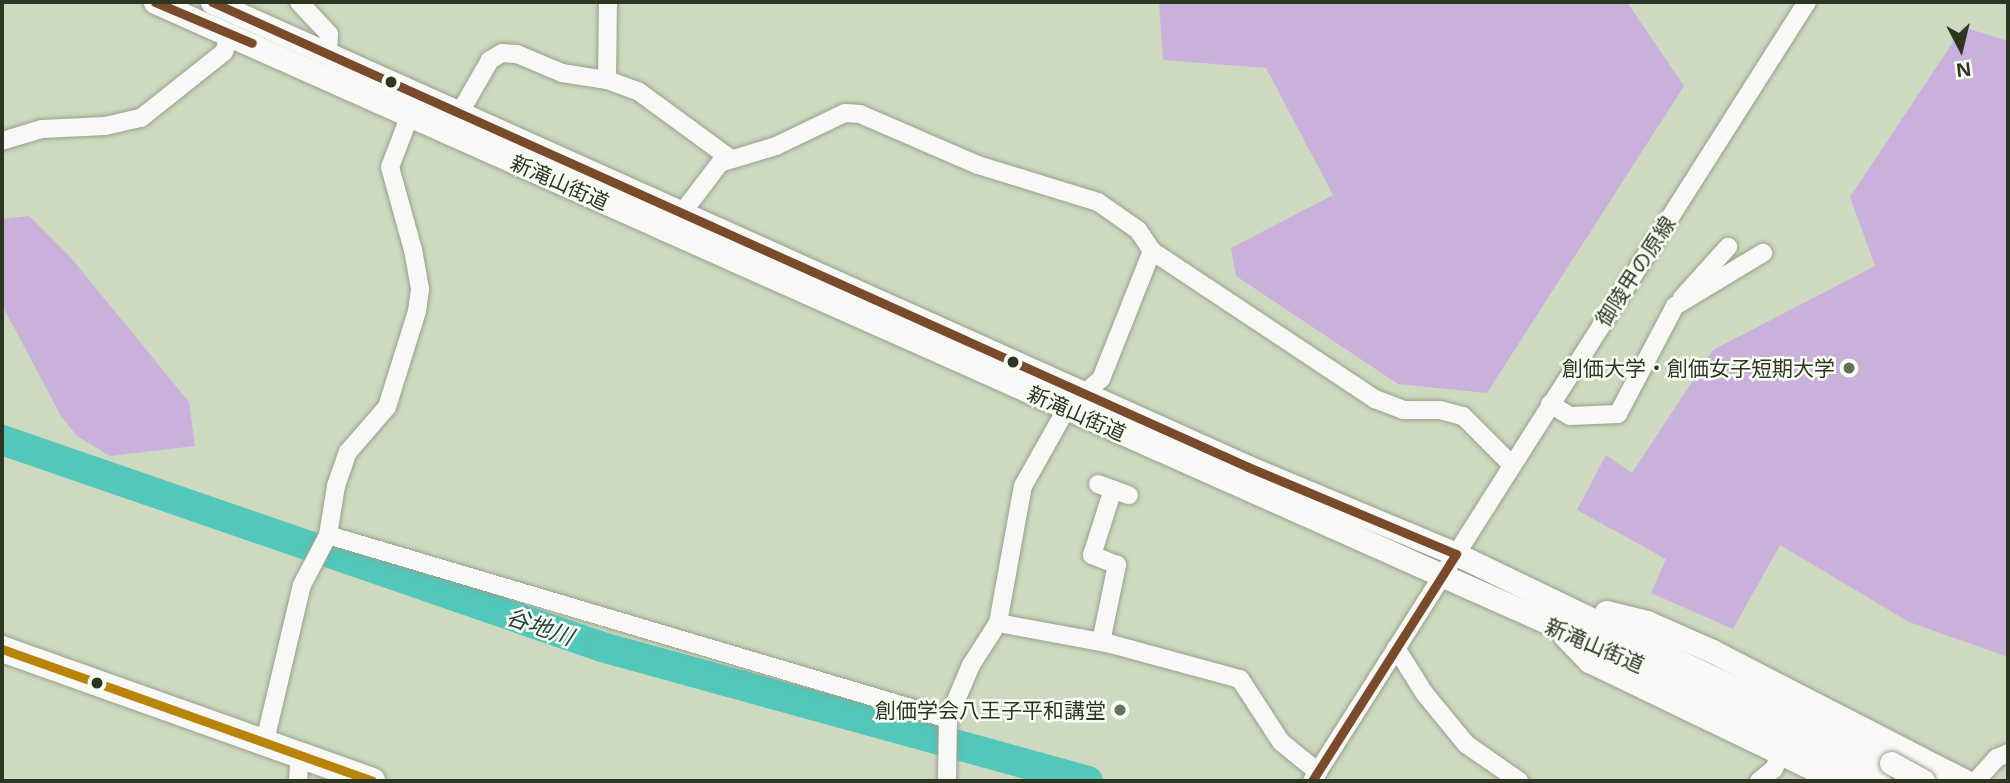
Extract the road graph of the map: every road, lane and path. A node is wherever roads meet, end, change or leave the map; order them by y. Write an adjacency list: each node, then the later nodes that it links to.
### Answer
1 (155, 2): 6 (main road, 新滝山街道)
2 (212, 2): 7 (main road, 新滝山街道)
3 (299, 2): 7 (street)
4 (608, 2): 8 (street)
5 (1807, 2): 20 (street, 御陵甲の原線)
6 (231, 33): 10 (main road, 新滝山街道); 11 (street)
7 (328, 54): 9 (main road, 新滝山街道)
8 (607, 80): 9 (street); 12 (street)
9 (459, 114): 13 (main road, 新滝山街道)
10 (410, 115): 13 (main road, 新滝山街道); 23 (street)
11 (2, 141)
12 (731, 159): 14 (street); 16 (street)
13 (543, 163): 14 (main road, 新滝山街道); 19 (main road, 新滝山街道)
14 (682, 213): 19 (main road, 新滝山街道)
15 (1728, 247): 18 (street)
16 (1152, 251): 19 (street); 21 (street)
17 (1763, 253): 18 (street)
18 (1675, 306): 20 (street)
19 (1074, 400): 24 (main road, 新滝山街道); 25 (main road, 新滝山街道); 27 (street)
20 (1550, 404): 21 (street, 御陵甲の原線)
21 (1512, 465): 24 (street, 御陵甲の原線)
22 (1113, 489): 29 (street)
23 (327, 538): 32 (street); 33 (street)
24 (1456, 554): 25 (street, 御陵甲の原線); 26 (main road, 新滝山街道)
25 (1442, 577): 28 (main road, 新滝山街道); 30 (street, 御陵甲の原線)
26 (1559, 601): 37 (main road); 38 (main road, 新滝山街道)
27 (998, 623): 29 (street); 32 (street)
28 (1561, 631): 35 (main road); 38 (main road, 新滝山街道)
29 (1101, 642): 40 (street)
30 (1396, 648): 40 (street, 御陵甲の原線); 43 (street)
31 (2, 649): 33 (highway)
32 (948, 722): 39 (street)
33 (265, 741): 34 (highway)
34 (300, 752): 41 (street); 42 (highway)
35 (1781, 752): 44 (street); 45 (main road)
36 (2008, 753): 49 (street)
37 (1920, 756): 46 (street); 48 (main road)
38 (1886, 772): 47 (main road, bridge)
39 (946, 774)
40 (1315, 777)
41 (298, 781)
42 (372, 781)
43 (1519, 781)
44 (1759, 781)
45 (1838, 781)
46 (1908, 781)
47 (1923, 781)
48 (1965, 781)
49 (1976, 781)

